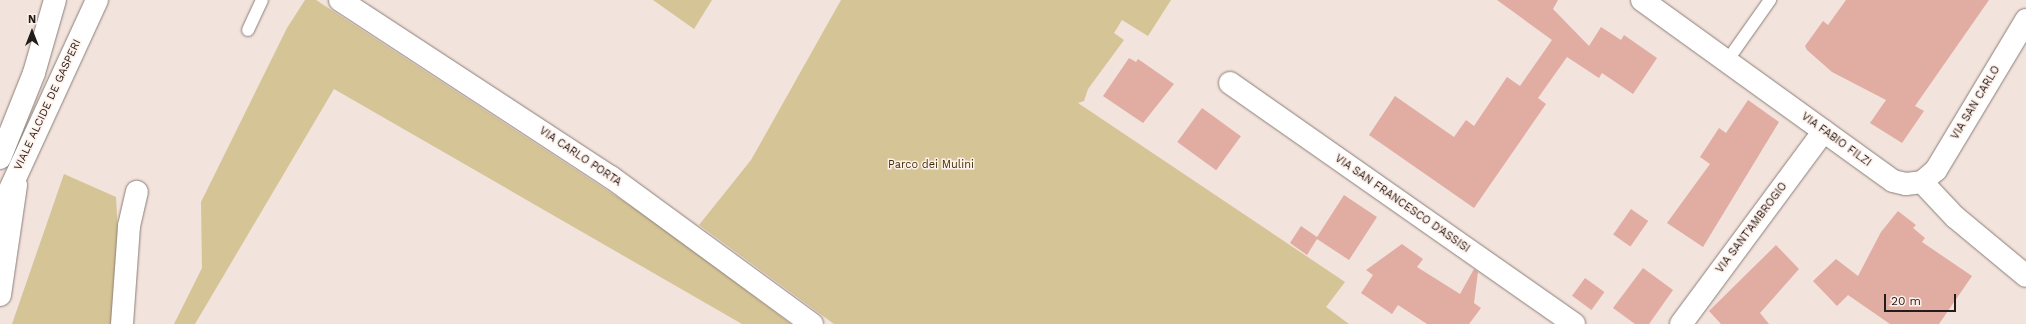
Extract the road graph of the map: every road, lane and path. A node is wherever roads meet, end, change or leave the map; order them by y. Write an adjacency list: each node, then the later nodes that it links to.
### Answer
1 (55, 0): 12 (street, VIALE ALCIDE DE GASPERI)
2 (97, 0): 13 (street, VIALE ALCIDE DE GASPERI)
3 (262, 0): 8 (lane)
4 (340, 0): 20 (street, VIA CARLO PORTA)
5 (1642, 0): 9 (street, VIA FABIO FILZI)
6 (1770, 0): 9 (lane)
7 (2026, 20): 14 (street, VIA SAN CARLO)
8 (248, 30)
9 (1727, 61): 11 (street, VIA FABIO FILZI)
10 (1230, 83): 21 (street, VIA SAN FRANCESCO D'ASSISI)
11 (1824, 131): 14 (street, VIA FABIO FILZI); 22 (street, VIA SANT'AMBROGIO)
12 (0, 158)
13 (18, 169): 16 (street, VIALE ALCIDE DE GASPERI); 18 (street)
14 (1922, 182): 17 (street)
15 (137, 192): 19 (street)
16 (0, 211)
17 (2026, 276)
18 (0, 295)
19 (122, 324)
20 (812, 324)
21 (1574, 324)
22 (1681, 324)

